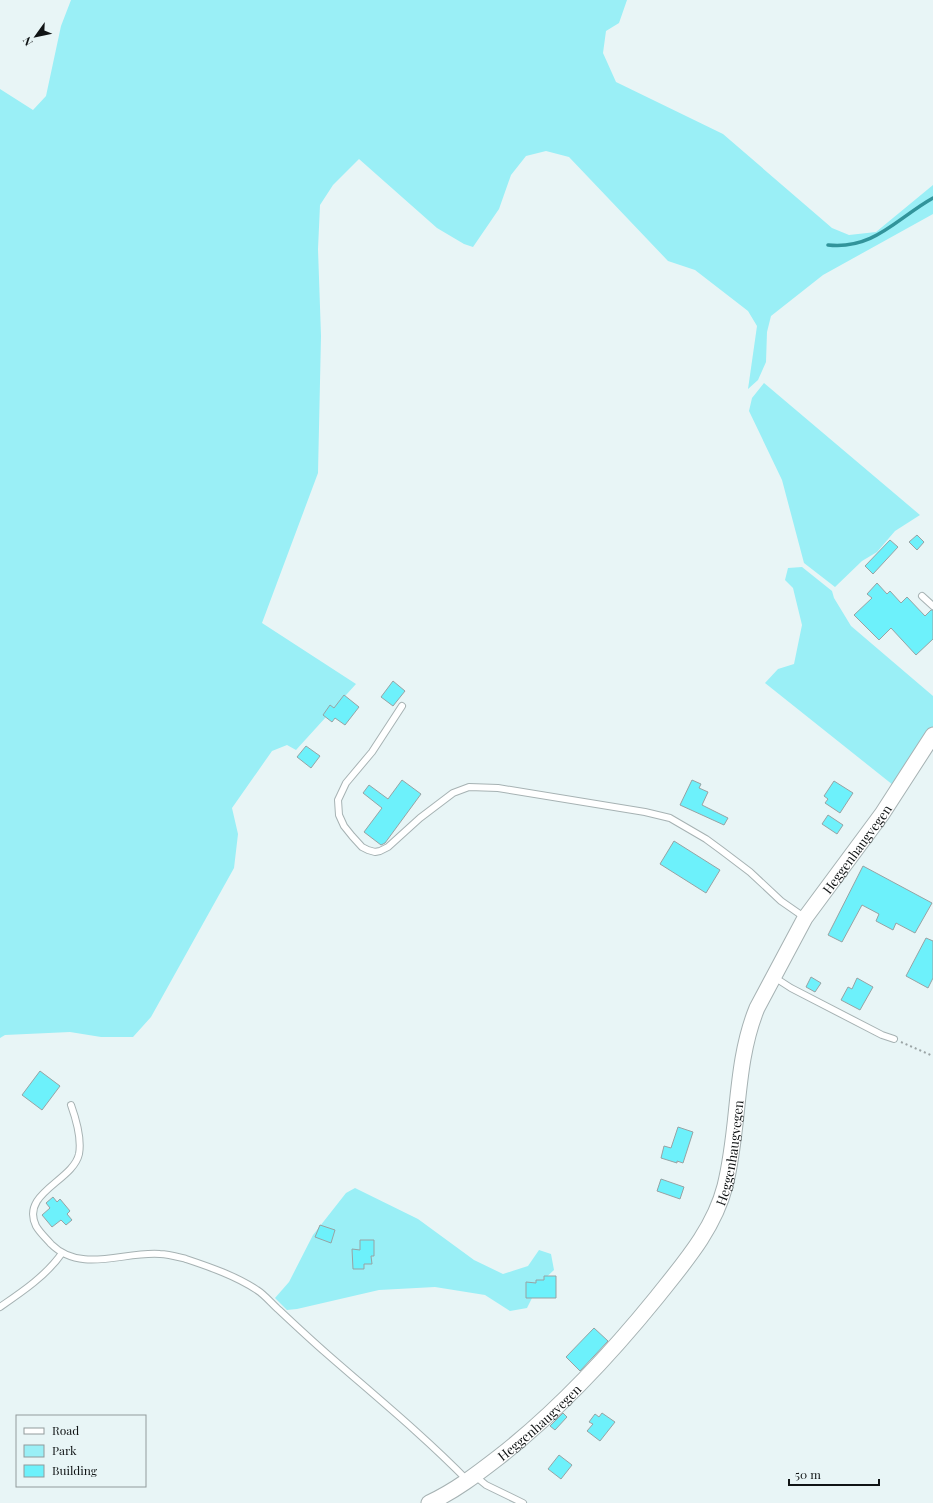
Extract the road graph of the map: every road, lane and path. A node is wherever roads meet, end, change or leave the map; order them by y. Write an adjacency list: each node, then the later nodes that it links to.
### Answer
1 (922, 596): 2 (lane)
2 (933, 606)
3 (402, 706): 5 (lane)
4 (933, 735): 5 (street, Heggenhaugvegen)
5 (806, 918): 6 (street, Heggenhaugvegen)
6 (774, 977): 7 (lane); 12 (street, Heggenhaugvegen)
7 (894, 1039): 8 (path)
8 (933, 1056)
9 (71, 1104): 10 (lane)
10 (62, 1253): 11 (lane); 12 (lane)
11 (0, 1307)
12 (471, 1478): 13 (street, Heggenhaugvegen); 14 (lane)
13 (429, 1503)
14 (523, 1503)

